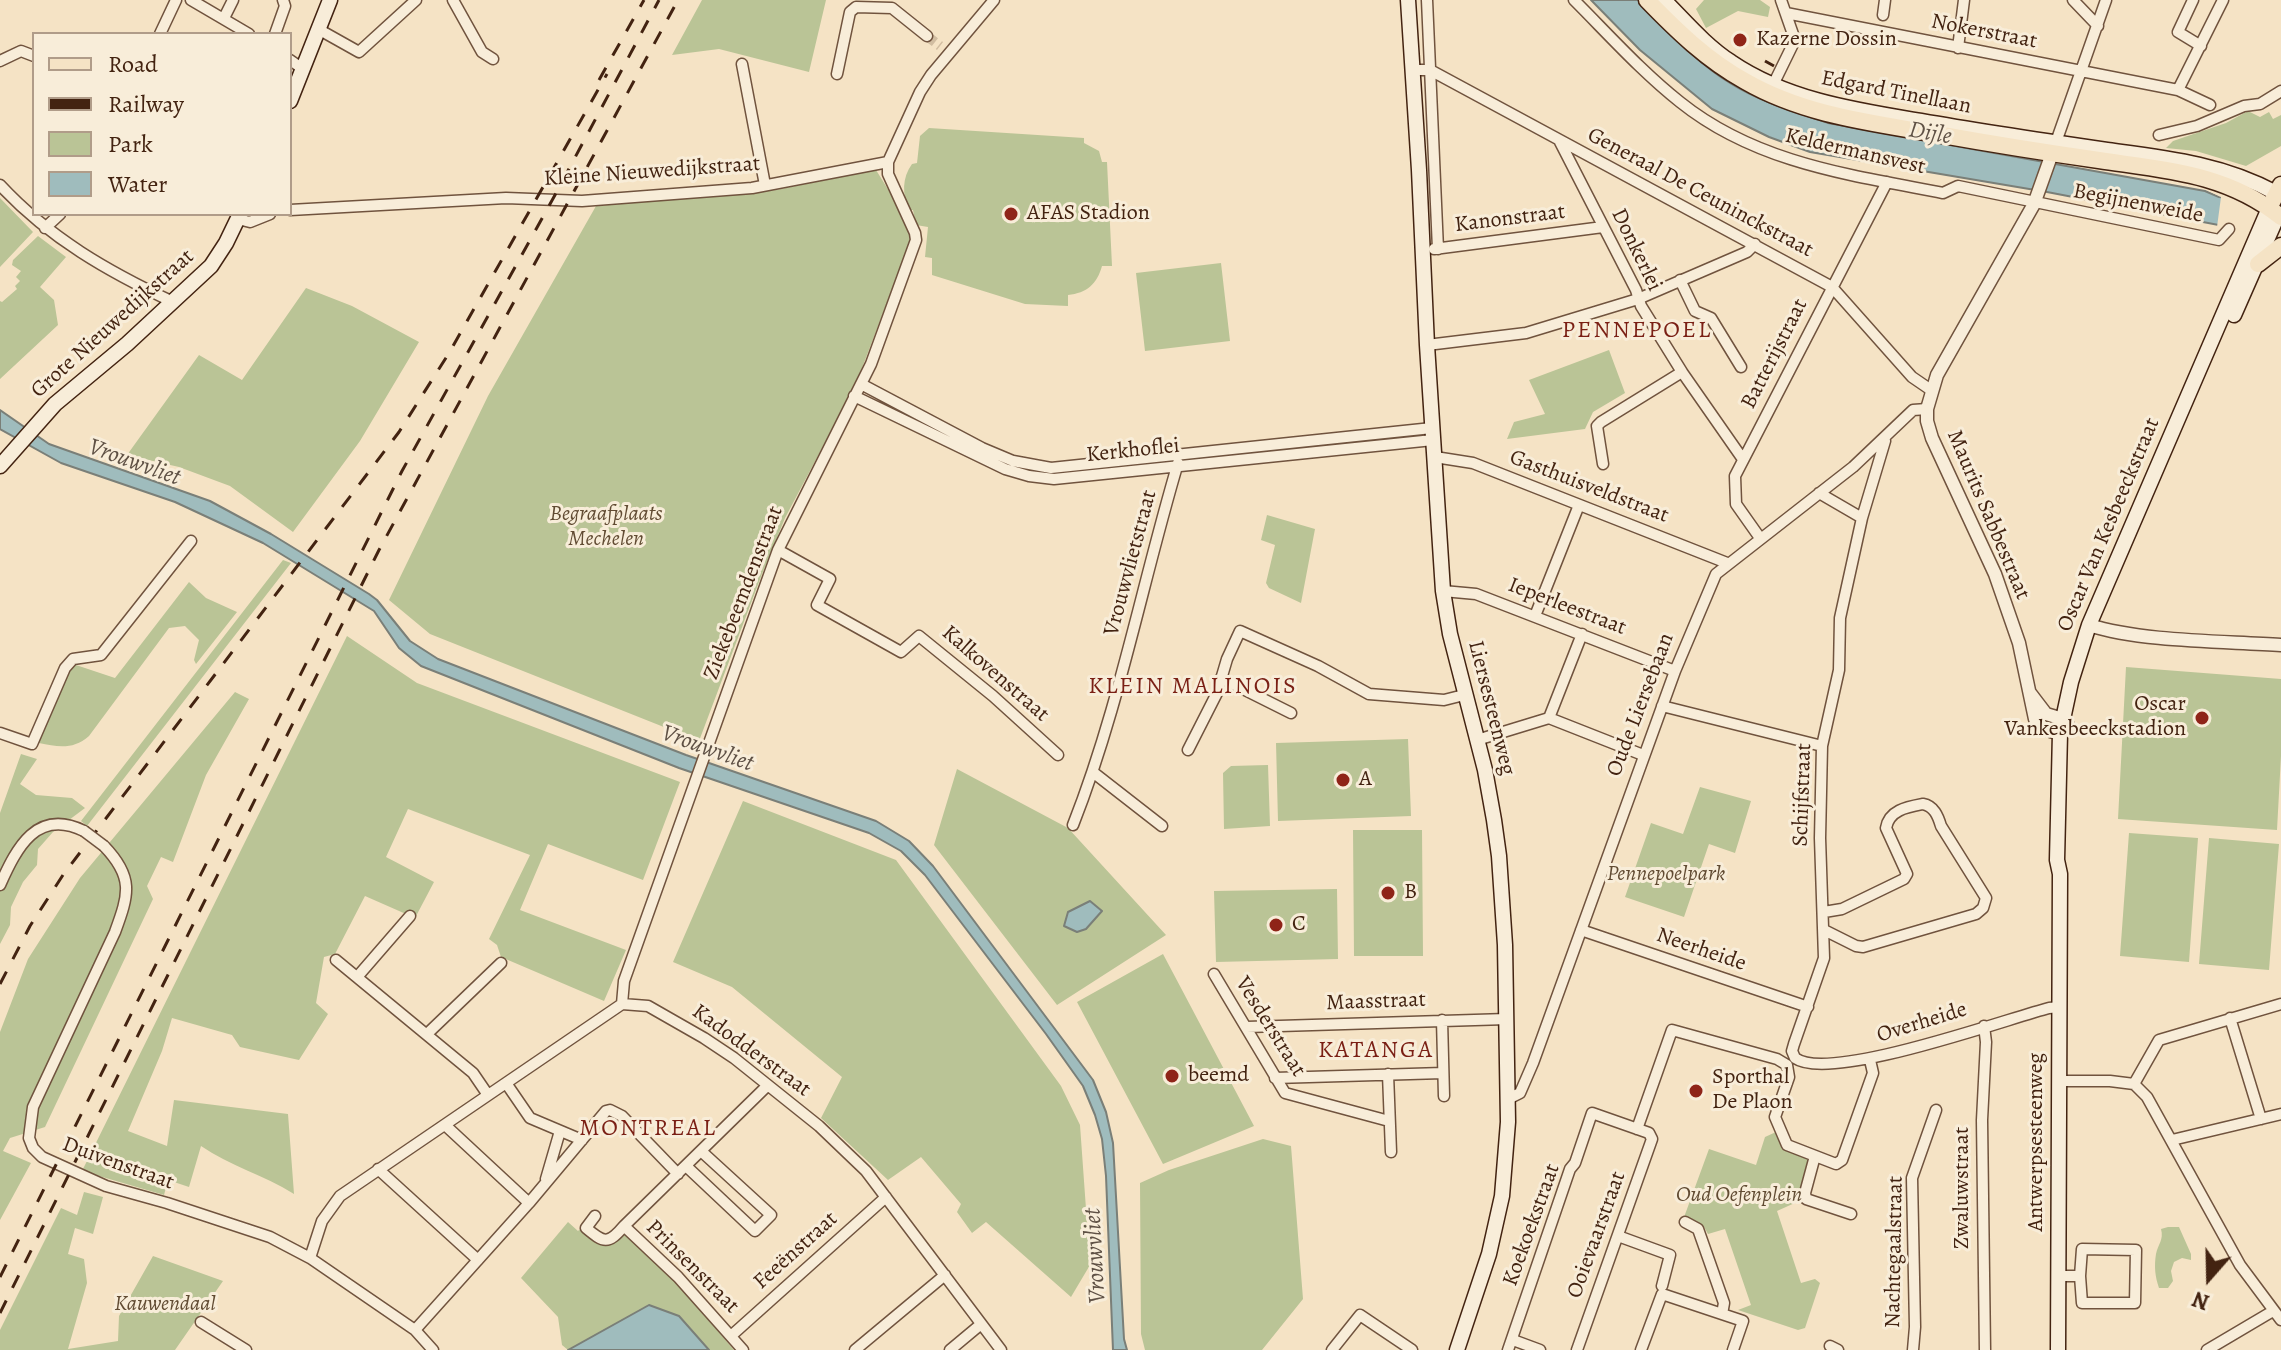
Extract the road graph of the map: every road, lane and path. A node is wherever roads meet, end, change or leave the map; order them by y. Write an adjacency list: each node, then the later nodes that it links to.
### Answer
1 (176, 0): 26 (street)
2 (191, 0): 23 (street)
3 (233, 0): 23 (street)
4 (283, 0): 28 (street)
5 (330, 0): 25 (main road)
6 (416, 0): 25 (street)
7 (453, 0): 33 (street)
8 (994, 0): 49 (street)
9 (1408, 0): 38 (main road, Liersesteenweg)
10 (1427, 0): 38 (street, Liersesteenweg)
11 (1574, 0): 50 (street, Keldermansvest)
12 (1647, 0): 41 (main road, Edgard Tinellaan)
13 (1664, 0): 41 (main road, Edgard Tinellaan)
14 (1781, 0): 21 (street)
15 (1885, 0): 22 (street)
16 (1964, 0): 31 (street)
17 (2073, 0): 24 (street)
18 (2106, 0): 24 (street)
19 (2193, 0): 30 (street)
20 (2223, 0): 30 (street)
21 (1786, 13): 31 (street, Nokerstraat); 41 (street)
22 (1883, 15)
23 (224, 18): 27 (street)
24 (2098, 26): 39 (street)
25 (318, 29): 37 (main road)
26 (161, 32)
27 (246, 32)
28 (276, 32)
29 (927, 36): 40 (street)
30 (2201, 46): 42 (street)
31 (1958, 48): 39 (street, Nokerstraat)
32 (32, 55): 34 (street)
33 (493, 59)
34 (0, 61)
35 (292, 61): 37 (street)
36 (742, 64): 52 (street)
37 (303, 69): 44 (main road)
38 (1421, 70): 47 (street, Generaal De Ceuninckstraat); 64 (main road, Liersesteenweg)
39 (2081, 70): 42 (street, Nokerstraat); 48 (street)
40 (837, 74)
41 (1774, 90): 48 (main road, Edgard Tinellaan)
42 (2178, 90): 45 (street, Nokerstraat)
43 (2281, 91): 46 (street)
44 (292, 96)
45 (2210, 105)
46 (2159, 135)
47 (1560, 140): 59 (street, Donkerlei); 63 (street, Generaal De Ceuninckstraat)
48 (2053, 152): 53 (street, Maurits Sabbestraat); 54 (main road, Edgard Tinellaan); 54 (main road)
49 (888, 162): 52 (street, Kleine Nieuwedijkstraat); 73 (street, Ziekebeemdenstraat)
50 (1887, 182): 53 (street, Keldermansvest); 67 (street, Batterijstraat)
51 (0, 185): 60 (street)
52 (765, 185): 55 (street, Kleine Nieuwedijkstraat)
53 (2036, 200): 61 (street, Begijnenweide); 74 (street, Maurits Sabbestraat)
54 (2277, 203): 62 (main road, Oscar Van Kesbeeckstraat)
55 (292, 210)
56 (58, 216): 60 (street)
57 (239, 216): 58 (street); 69 (main road, Grote Nieuwedijkstraat)
58 (265, 216)
59 (1603, 227): 64 (street, Kanonstraat); 68 (street, Donkerlei)
60 (45, 228): 69 (street)
61 (2229, 229)
62 (2269, 239): 65 (main road); 93 (main road, Oscar Van Kesbeeckstraat)
63 (1755, 244): 66 (street); 67 (street, Generaal De Ceuninckstraat)
64 (1431, 250): 70 (main road, Liersesteenweg)
65 (2258, 264): 93 (main road, Oscar Van Kesbeeckstraat)
66 (1680, 280): 68 (street); 71 (street)
67 (1832, 287): 74 (street, Generaal De Ceuninckstraat); 80 (street, Batterijstraat)
68 (1638, 299): 70 (street); 72 (street, Donkerlei)
69 (173, 302): 83 (main road, Grote Nieuwedijkstraat)
70 (1427, 345): 77 (main road, Liersesteenweg)
71 (1741, 367)
72 (1682, 372): 80 (street, Donkerlei); 82 (street)
73 (861, 384): 75 (street, Ziekebeemdenstraat); 81 (street, Kerkhoflei)
74 (1931, 390): 76 (street, Maurits Sabbestraat)
75 (854, 396): 81 (street, Kerkhoflei); 89 (street, Ziekebeemdenstraat)
76 (1927, 409): 78 (street, Oude Liersebaan); 102 (street, Maurits Sabbestraat)
77 (1433, 434): 79 (main road, Liersesteenweg); 81 (street, Kerkhoflei)
78 (1885, 439): 84 (street, Oude Liersebaan); 86 (street, Schijfstraat)
79 (1435, 457): 85 (street, Gasthuisveldstraat); 91 (main road, Liersesteenweg)
80 (1742, 458): 87 (street)
81 (1179, 461): 109 (street, Vrouwvlietstraat)
82 (1603, 464)
83 (0, 466)
84 (1819, 493): 86 (street); 87 (street, Oude Liersebaan)
85 (1579, 505): 90 (street, Gasthuisveldstraat); 92 (street)
86 (1862, 518): 105 (street, Schijfstraat)
87 (1760, 538): 90 (street, Oude Liersebaan)
88 (191, 541): 103 (street)
89 (778, 550): 107 (street, Kalkovenstraat); 121 (street, Ziekebeemdenstraat)
90 (1727, 563): 96 (street, Oude Liersebaan)
91 (1443, 591): 92 (street, Ieperleestraat); 98 (main road, Liersesteenweg)
92 (1535, 616): 94 (street, Ieperleestraat)
93 (2094, 626): 95 (street); 102 (main road, Oscar Van Kesbeeckstraat)
94 (1582, 634): 96 (street, Ieperleestraat); 101 (street)
95 (2281, 645)
96 (1675, 671): 99 (street, Oude Liersebaan)
97 (1221, 678): 98 (street); 100 (street); 106 (street)
98 (1464, 695): 104 (main road, Liersesteenweg)
99 (1662, 706): 105 (street); 108 (street, Oude Liersebaan)
100 (1291, 713)
101 (1549, 718): 104 (street); 108 (street)
102 (2064, 726): 124 (main road, Oscar Van Kesbeeckstraat)
103 (0, 733)
104 (1477, 740): 126 (main road, Liersesteenweg)
105 (1822, 746): 113 (street, Schijfstraat)
106 (1188, 750)
107 (1058, 755)
108 (1643, 755): 115 (street, Oude Liersebaan)
109 (1094, 773): 110 (street, Vrouwvlietstraat); 111 (street)
110 (1073, 825)
111 (1162, 826)
112 (0, 885): 165 (street, Duivenstraat, bridge)
113 (1824, 912): 116 (street, Schijfstraat); 116 (street)
114 (410, 916): 120 (street)
115 (1581, 930): 123 (street, Neerheide); 142 (street, Oude Liersebaan)
116 (1824, 930): 123 (street, Schijfstraat)
117 (336, 960): 120 (street)
118 (501, 963): 130 (street)
119 (1214, 974): 129 (street, Vesderstraat)
120 (358, 976): 130 (street)
121 (622, 1004): 137 (street); 139 (street, Kadodderstraat)
122 (2281, 1004): 125 (street)
123 (1808, 1007): 132 (street, Schijfstraat)
124 (2060, 1007): 128 (street, Overheide); 136 (main road, Antwerpsesteenweg)
125 (2230, 1018): 138 (street); 145 (street)
126 (1507, 1019): 127 (street, Maasstraat); 142 (main road, Liersesteenweg)
127 (1442, 1020): 129 (street, Maasstraat); 133 (street)
128 (1984, 1026): 131 (street, Overheide); 193 (street, Zwaluwstraat)
129 (1247, 1027): 135 (street, Vesderstraat)
130 (427, 1034): 140 (street)
131 (1870, 1060): 132 (street, Overheide); 154 (street)
132 (1790, 1064): 148 (street, Overheide); 154 (street, Schijfstraat)
133 (1443, 1073): 134 (street); 141 (street)
134 (1388, 1074): 135 (street); 146 (street)
135 (1275, 1078): 146 (street, Vesderstraat)
136 (2060, 1081): 138 (street); 168 (main road, Antwerpsesteenweg)
137 (506, 1083): 140 (street); 149 (street)
138 (2134, 1084): 151 (street)
139 (767, 1086): 152 (street, Prinsenstraat); 158 (street, Kadodderstraat)
140 (488, 1095): 147 (street)
141 (1444, 1096)
142 (1508, 1099): 187 (main road, Liersesteenweg)
143 (1936, 1110): 192 (street, Nachtegaalstraat)
144 (2281, 1114): 145 (street)
145 (2261, 1119): 151 (street)
146 (1389, 1121): 153 (street)
147 (445, 1125): 155 (street); 159 (street)
148 (1637, 1129): 164 (street, Ooievaarstraat); 178 (street, Koekoekstraat)
149 (560, 1131): 150 (street); 157 (street)
150 (582, 1140): 156 (street); 157 (street)
151 (2172, 1140): 171 (street)
152 (701, 1151): 156 (street, Prinsenstraat); 156 (street)
153 (1391, 1152)
154 (1815, 1156): 160 (street)
155 (378, 1169): 165 (street); 166 (street)
156 (682, 1170): 163 (street, Prinsenstraat)
157 (544, 1185): 159 (street)
158 (886, 1197): 167 (street, Kadodderstraat); 177 (street, Feeënstraat)
159 (529, 1203): 166 (street)
160 (1851, 1214)
161 (595, 1216): 163 (street, Prinsenstraat)
162 (1685, 1222): 172 (street)
163 (624, 1226): 177 (street, Prinsenstraat)
164 (1618, 1236): 170 (street); 189 (street, Ooievaarstraat)
165 (310, 1258): 176 (street, Duivenstraat)
166 (478, 1260): 176 (street)
167 (945, 1275): 175 (street, Kadodderstraat); 182 (street)
168 (2058, 1276): 169 (street); 194 (main road, Antwerpsesteenweg)
169 (2080, 1276): 169 (street)
170 (1662, 1290): 172 (street); 190 (street)
171 (2273, 1311): 173 (street); 195 (street)
172 (1722, 1314): 191 (street)
173 (2281, 1320)
174 (201, 1322): 179 (street)
175 (980, 1325): 183 (street); 184 (street, Kadodderstraat)
176 (415, 1330): 180 (street, Duivenstraat)
177 (732, 1335): 181 (street, Prinsenstraat)
178 (1510, 1345): 188 (street)
179 (246, 1350)
180 (433, 1350)
181 (743, 1350)
182 (855, 1350)
183 (950, 1350)
184 (1001, 1350)
185 (1332, 1350): 186 (street)
186 (1412, 1350)
187 (1457, 1350)
188 (1540, 1350)
189 (1577, 1350)
190 (1641, 1350)
191 (1733, 1350)
192 (1913, 1350)
193 (1985, 1350)
194 (2058, 1350)
195 (2207, 1350)

